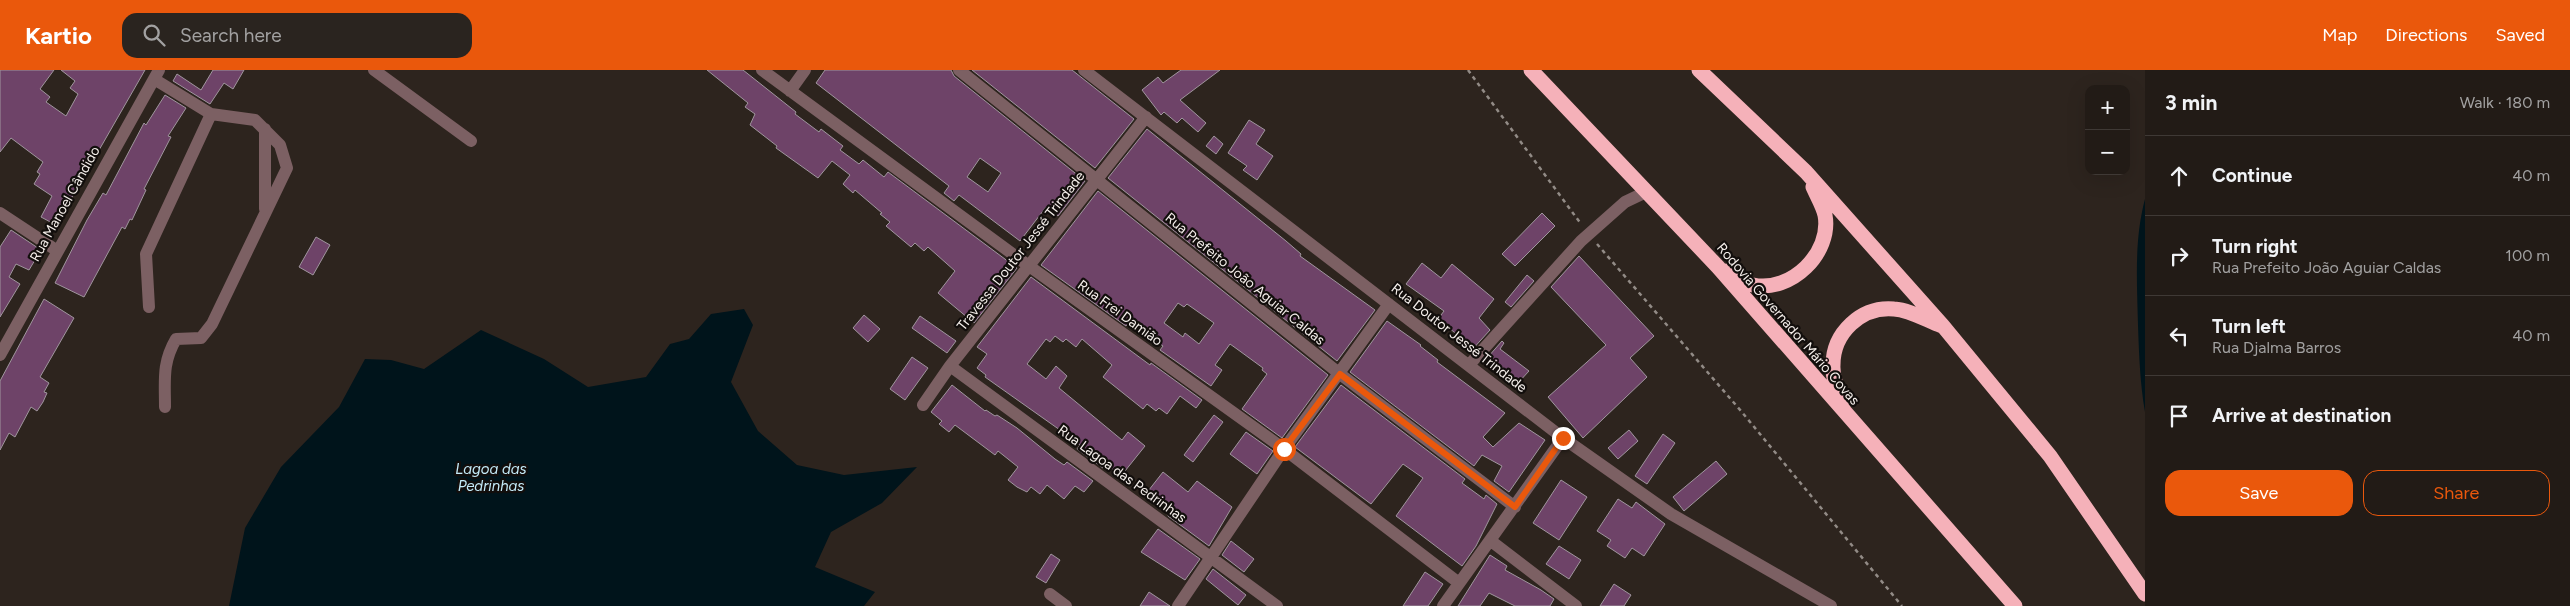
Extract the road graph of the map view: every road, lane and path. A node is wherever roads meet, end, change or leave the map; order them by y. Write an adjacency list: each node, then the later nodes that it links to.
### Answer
1 (374, 70): 14 (street)
2 (762, 70): 10 (street, Rua Frei Damião)
3 (805, 70): 10 (street)
4 (959, 70): 16 (street, Rua Prefeito João Aguiar Caldas)
5 (1084, 70): 12 (street, Rua Doutor Jessé Trindade)
6 (1468, 70): 20 (path)
7 (1531, 70): 17 (highway, Rodovia Governador Mário Covas)
8 (1699, 70): 15 (highway)
9 (156, 74): 11 (street); 21 (street, Rua Manoel Cândido)
10 (790, 90): 22 (street, Rua Frei Damião)
11 (211, 114): 13 (street); 25 (street)
12 (1146, 117): 16 (street, Travessa Doutor Jessé Trindade); 24 (street, Rua Doutor Jessé Trindade)
13 (265, 129): 19 (street); 19 (street)
14 (471, 141)
15 (1806, 172): 23 (highway); 26 (highway)
16 (1097, 179): 22 (street, Travessa Doutor Jessé Trindade); 30 (street, Rua Prefeito João Aguiar Caldas)
17 (1646, 192): 20 (street); 23 (highway, Rodovia Governador Mário Covas)
18 (0, 212): 21 (street)
19 (265, 214): 32 (street)
20 (1588, 234): 29 (street); 48 (path)
21 (56, 250): 27 (street, Rua Manoel Cândido)
22 (1029, 266): 28 (street, Travessa Doutor Jessé Trindade); 35 (street, Rua Frei Damião)
23 (1718, 267): 33 (highway, Rodovia Governador Mário Covas)
24 (1389, 304): 29 (street, Rua Doutor Jessé Trindade); 30 (street)
25 (149, 307)
26 (1943, 326): 33 (highway); 41 (highway)
27 (0, 354)
28 (950, 366): 31 (street, Travessa Doutor Jessé Trindade); 38 (street, Rua Lagoa das Pedrinhas)
29 (1469, 366): 34 (street, Rua Doutor Jessé Trindade)
30 (1340, 374): 35 (street); 36 (street, Rua Prefeito João Aguiar Caldas)
31 (923, 405)
32 (165, 407)
33 (1846, 414): 49 (highway, Rodovia Governador Mário Covas)
34 (1563, 438): 36 (street); 47 (street, Rua Doutor Jessé Trindade)
35 (1284, 449): 38 (street); 39 (street, Rua Frei Damião)
36 (1515, 507): 37 (street)
37 (1491, 541): 39 (street); 46 (street)
38 (1211, 557): 43 (street); 44 (street, Rua Lagoa das Pedrinhas)
39 (1459, 583): 45 (street)
40 (1050, 594): 42 (street)
41 (2145, 594)
42 (1066, 606)
43 (1178, 606)
44 (1277, 606)
45 (1443, 606)
46 (1576, 606)
47 (1831, 606)
48 (1902, 606)
49 (2015, 606)

